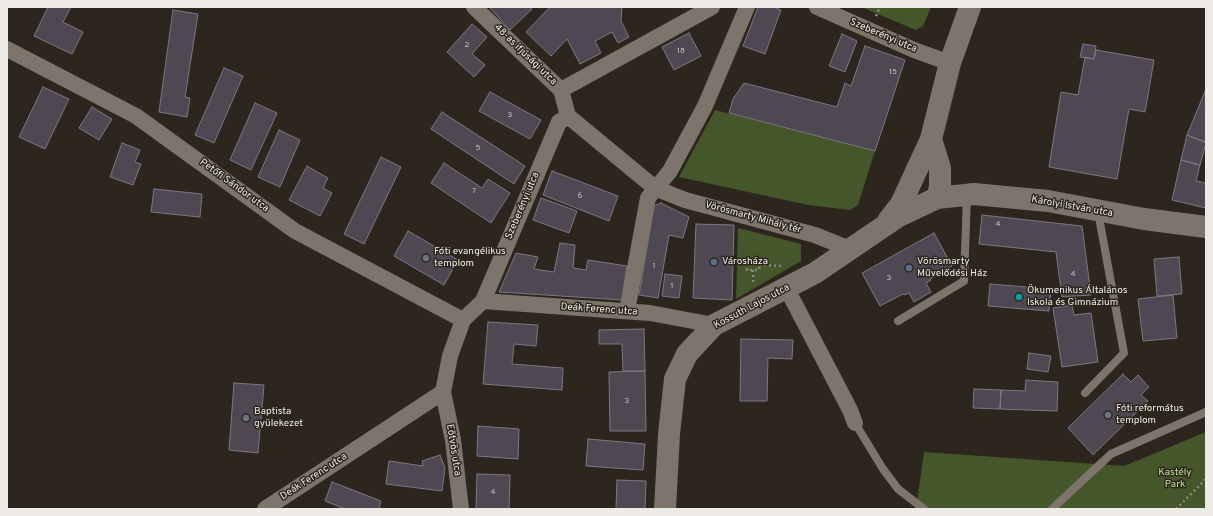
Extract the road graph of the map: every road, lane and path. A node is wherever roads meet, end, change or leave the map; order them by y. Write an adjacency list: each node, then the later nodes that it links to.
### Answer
1 (474, 7): 8 (street, 48-as ifjúsági utca)
2 (712, 7): 8 (street)
3 (747, 7): 12 (street)
4 (817, 7): 7 (street, Szeberényi utca)
5 (970, 7): 7 (main road)
6 (7, 48): 24 (street, Petőfi Sándor utca)
7 (950, 63): 10 (main road)
8 (561, 90): 9 (street, 48-as ifjúsági utca)
9 (568, 116): 12 (street); 22 (street, Szeberényi utca)
10 (928, 146): 11 (main road); 14 (main road); 16 (main road)
11 (940, 168): 13 (main road); 14 (main road)
12 (655, 188): 18 (street, Vörösmarty Mihály tér); 23 (street)
13 (971, 195): 14 (main road, Károlyi István utca); 15 (main road, Károlyi István utca); 25 (lane)
14 (937, 198): 16 (main road, Kossuth Lajos utca)
15 (1097, 211): 17 (main road, Károlyi István utca); 28 (lane)
16 (886, 224): 18 (main road, Kossuth Lajos utca)
17 (1206, 228)
18 (850, 249): 21 (main road, Kossuth Lajos utca)
19 (759, 265): 19 (path); 20 (path)
20 (789, 266)
21 (787, 289): 26 (main road, Kossuth Lajos utca); 30 (street)
22 (483, 301): 23 (street, Deák Ferenc utca); 24 (street)
23 (627, 311): 26 (street, Deák Ferenc utca)
24 (463, 320): 27 (street)
25 (898, 321)
26 (714, 325): 34 (main road, Kossuth Lajos utca)
27 (443, 392): 32 (street, Deák Ferenc utca); 33 (street, Eötvös utca)
28 (1085, 394)
29 (1206, 412): 36 (lane)
30 (855, 423): 35 (lane)
31 (1206, 479): 37 (path)
32 (265, 509)
33 (461, 509)
34 (665, 509)
35 (924, 509)
36 (1052, 509)
37 (1176, 509)

